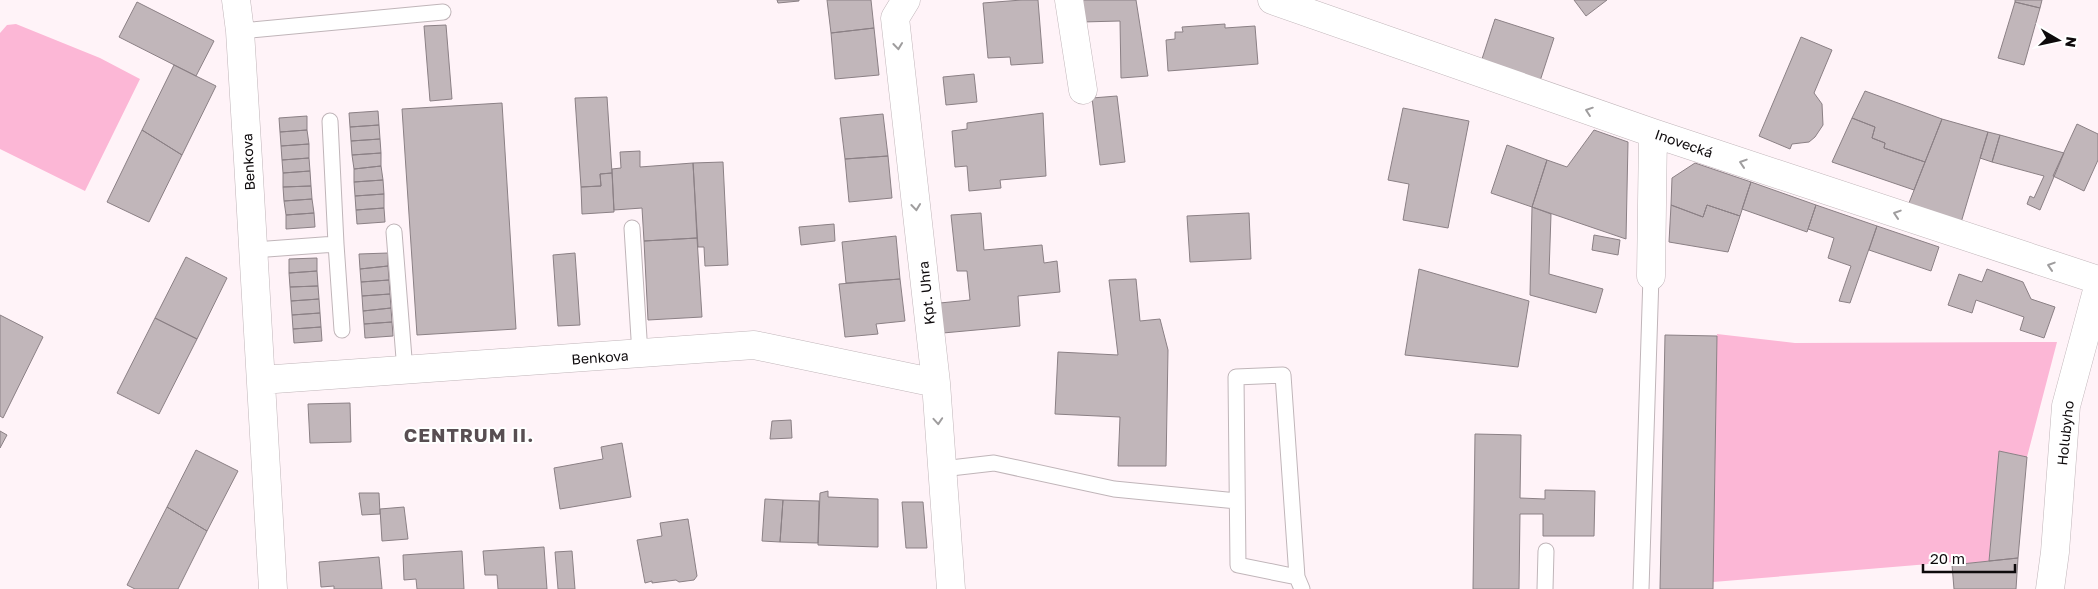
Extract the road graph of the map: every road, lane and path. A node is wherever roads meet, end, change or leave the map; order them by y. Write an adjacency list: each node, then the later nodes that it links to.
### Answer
1 (906, 0): 21 (street, Kpt. Uhra, one-way to 21)
2 (1070, 0): 7 (street)
3 (1272, 0): 9 (street, Inovecká, one-way to 3)
4 (237, 2): 6 (street, Benkova)
5 (443, 12): 6 (lane)
6 (240, 31): 13 (street, Benkova)
7 (1082, 90)
8 (330, 121): 12 (lane)
9 (1653, 133): 14 (street); 15 (street, Inovecká, one-way to 9)
10 (632, 228): 18 (lane)
11 (394, 232): 19 (lane)
12 (336, 244): 13 (lane); 17 (lane)
13 (253, 250): 20 (street, Benkova)
14 (1650, 276): 30 (lane)
15 (2098, 280)
16 (2098, 286): 25 (street, Holubyho)
17 (342, 330)
18 (640, 354): 19 (street, Benkova); 21 (street, Benkova)
19 (405, 370): 20 (street, Benkova)
20 (261, 380): 27 (street, Benkova)
21 (936, 384): 22 (street, Kpt. Uhra, one-way to 22)
22 (942, 469): 23 (lane); 28 (street, Kpt. Uhra)
23 (1237, 501): 26 (lane); 26 (lane)
24 (1546, 551): 29 (lane)
25 (2055, 552): 31 (street, Holubyho); 32 (street, Holubyho)
26 (1300, 583)
27 (273, 589)
28 (951, 589)
29 (1545, 589)
30 (1641, 589)
31 (2050, 589)
32 (2067, 589)

